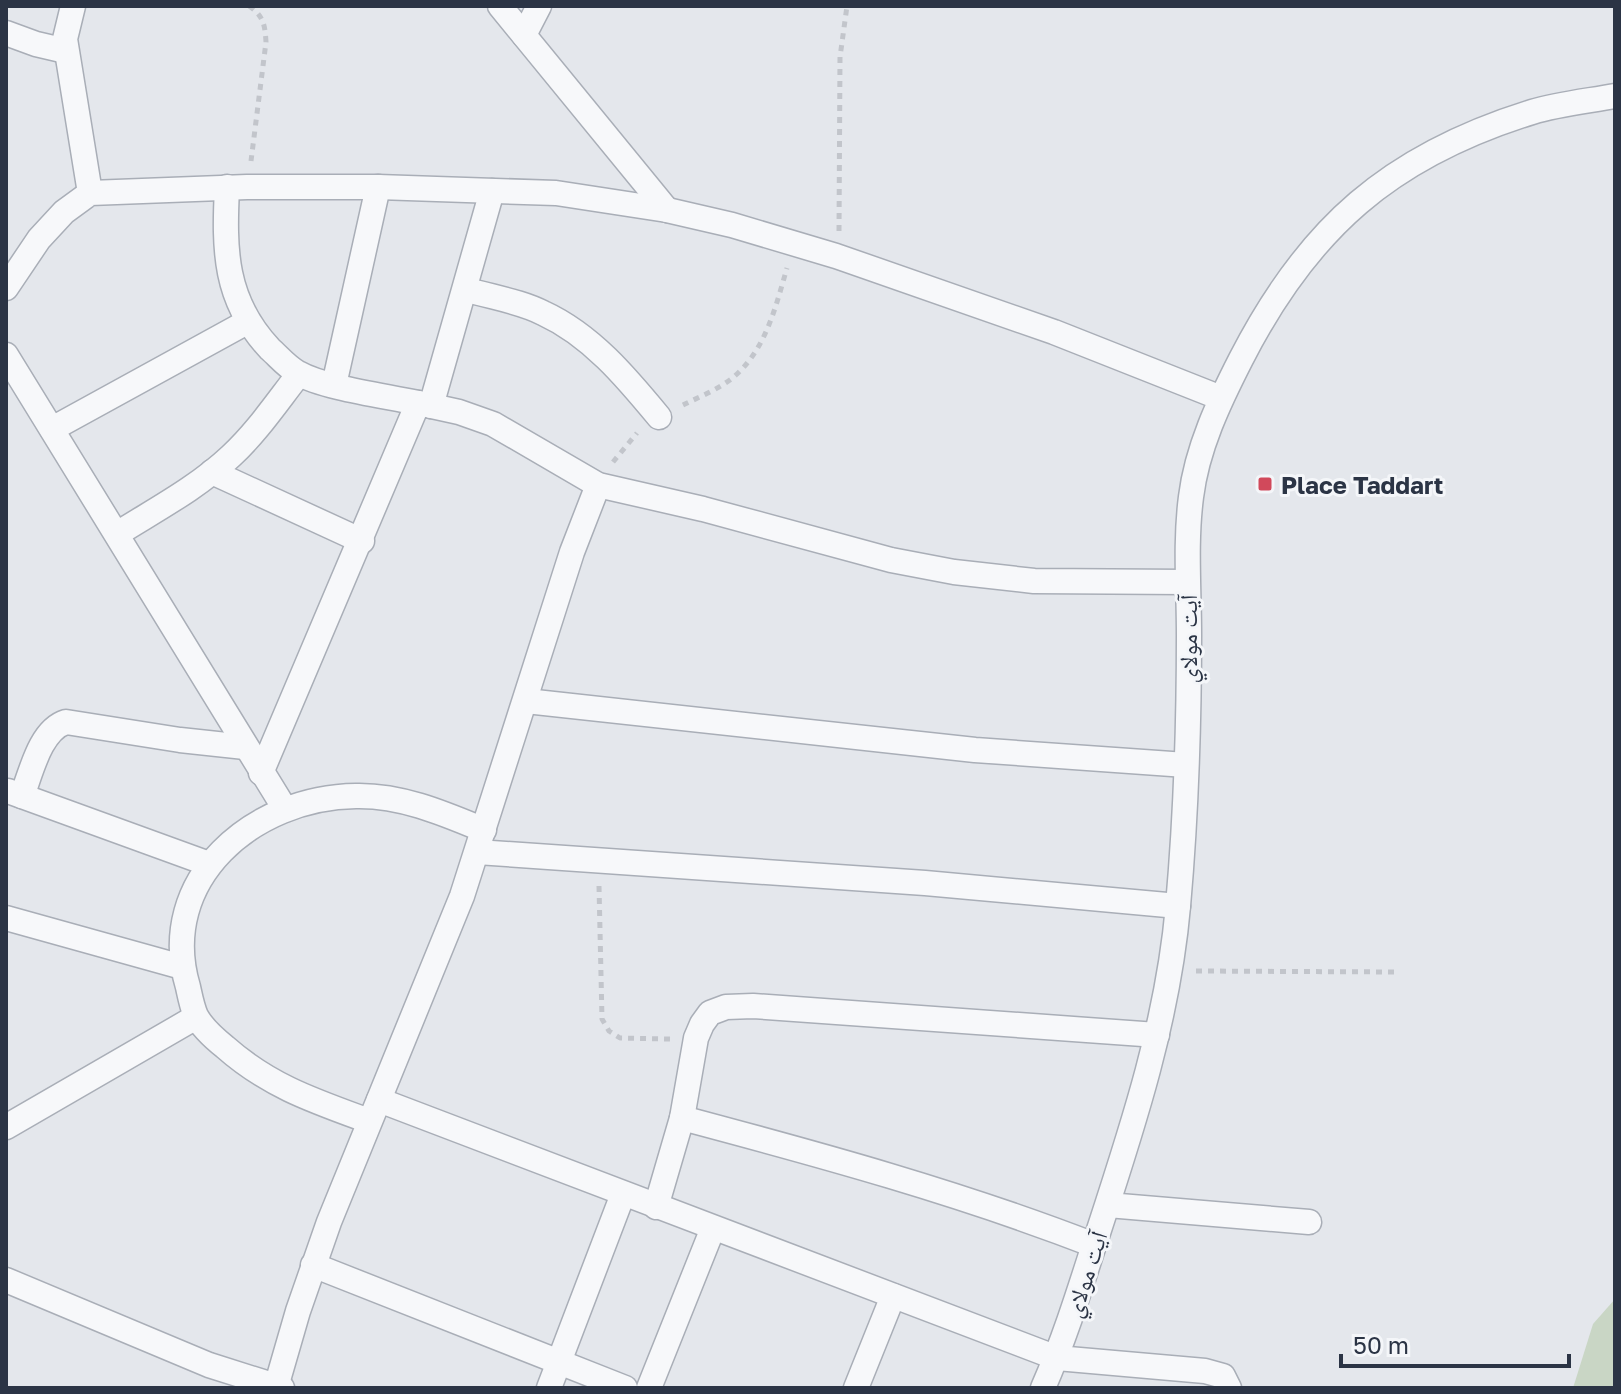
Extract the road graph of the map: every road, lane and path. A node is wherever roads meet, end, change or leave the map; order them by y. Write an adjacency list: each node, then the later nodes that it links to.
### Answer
1 (73, 6): 8 (street)
2 (249, 6): 10 (path)
3 (500, 6): 7 (street)
4 (539, 6): 7 (street)
5 (847, 6): 16 (path)
6 (6, 33): 8 (street)
7 (524, 35): 14 (street)
8 (66, 51): 13 (street)
9 (1615, 96): 23 (street, آيت مولاي)
10 (237, 187): 11 (street); 13 (street); 19 (street)
11 (378, 187): 12 (street); 22 (street)
12 (492, 191): 14 (street); 18 (street)
13 (90, 193): 17 (street)
14 (667, 210): 15 (street)
15 (795, 244): 16 (street); 25 (path)
16 (836, 256): 23 (street)
17 (6, 288)
18 (465, 289): 24 (street); 25 (street)
19 (247, 322): 21 (street); 26 (street)
20 (6, 355): 26 (street)
21 (299, 374): 22 (street); 27 (street)
22 (334, 385): 24 (street)
23 (1221, 398): 31 (street, آيت مولاي)
24 (425, 405): 28 (street); 30 (street)
25 (659, 417): 28 (path)
26 (52, 429): 29 (street)
27 (212, 472): 29 (street); 30 (street)
28 (598, 485): 31 (street); 32 (street)
29 (117, 534): 33 (street)
30 (362, 541): 35 (street)
31 (1187, 582): 34 (street, آيت مولاي)
32 (526, 701): 34 (street); 38 (street)
33 (245, 747): 35 (street); 36 (street)
34 (1186, 765): 41 (street, آيت مولاي)
35 (261, 773): 37 (street)
36 (14, 793): 40 (street)
37 (285, 809): 38 (street); 40 (street)
38 (480, 841): 39 (street); 49 (street)
39 (598, 861): 41 (street); 48 (path)
40 (209, 864): 43 (street)
41 (1178, 906): 44 (street, آيت مولاي)
42 (6, 918): 43 (street)
43 (182, 967): 46 (street)
44 (1171, 971): 45 (path); 47 (street, آيت مولاي)
45 (1396, 972)
46 (196, 1017): 49 (street); 51 (street)
47 (1157, 1035): 48 (street); 53 (street, آيت مولاي)
48 (696, 1038): 50 (street)
49 (374, 1110): 52 (street); 58 (street)
50 (682, 1118): 54 (street); 57 (street)
51 (6, 1127)
52 (623, 1194): 54 (street); 62 (street)
53 (1108, 1205): 55 (street); 57 (street, آيت مولاي)
54 (656, 1207): 56 (street)
55 (1309, 1222)
56 (713, 1228): 60 (street); 67 (street)
57 (1094, 1245): 61 (street, آيت مولاي)
58 (313, 1265): 62 (street); 64 (street)
59 (6, 1280): 63 (street)
60 (893, 1296): 61 (street); 68 (street)
61 (1057, 1358): 69 (street, آيت مولاي); 70 (street)
62 (558, 1364): 65 (street); 66 (street)
63 (206, 1377): 64 (street)
64 (279, 1387)
65 (549, 1388)
66 (625, 1388)
67 (649, 1388)
68 (856, 1388)
69 (1043, 1388)
70 (1229, 1388)

